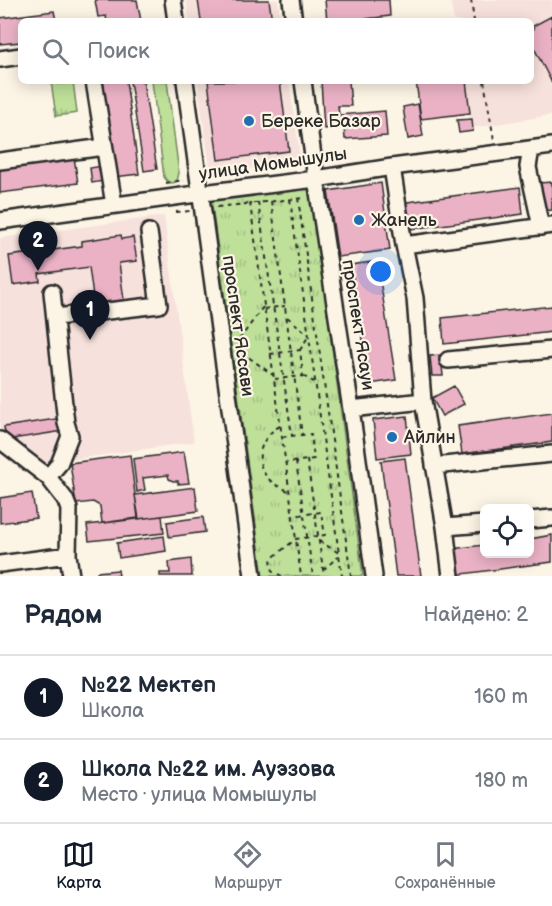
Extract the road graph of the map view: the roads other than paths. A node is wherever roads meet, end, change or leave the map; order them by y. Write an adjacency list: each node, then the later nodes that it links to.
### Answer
1 (173, 0): 3 (street)
2 (291, 0): 4 (street)
3 (176, 18)
4 (294, 18)
5 (18, 56): 6 (street)
6 (0, 59)
7 (94, 84): 11 (street)
8 (185, 84): 16 (street, проспект Яссави)
9 (303, 84): 15 (street, проспект Ясауи)
10 (552, 146): 12 (street, улица Момышулы)
11 (104, 147): 13 (street); 17 (street)
12 (531, 149): 14 (street, улица Момышулы); 19 (street)
13 (0, 161)
14 (392, 167): 15 (street, улица Момышулы); 21 (street)
15 (316, 180): 16 (street, улица Момышулы); 27 (street, проспект Ясауи)
16 (201, 194): 17 (street, улица Момышулы); 39 (street, проспект Яссави)
17 (114, 205): 18 (street, улица Момышулы)
18 (0, 221)
19 (546, 226): 21 (street)
20 (149, 232): 23 (street)
21 (404, 245): 26 (street)
22 (52, 292): 23 (street)
23 (56, 317): 31 (street)
24 (552, 350): 25 (street)
25 (448, 360)
26 (423, 401): 27 (street); 30 (street)
27 (351, 409): 40 (street, проспект Ясауи)
28 (0, 440): 31 (street)
29 (552, 454): 30 (street)
30 (434, 466): 35 (street)
31 (48, 477): 36 (street)
32 (552, 518): 33 (street)
33 (534, 520)
34 (480, 524): 35 (street)
35 (445, 527): 41 (street)
36 (68, 555): 37 (street); 38 (street)
37 (0, 564)
38 (71, 576)
39 (253, 576)
40 (374, 576)
41 (451, 576)

